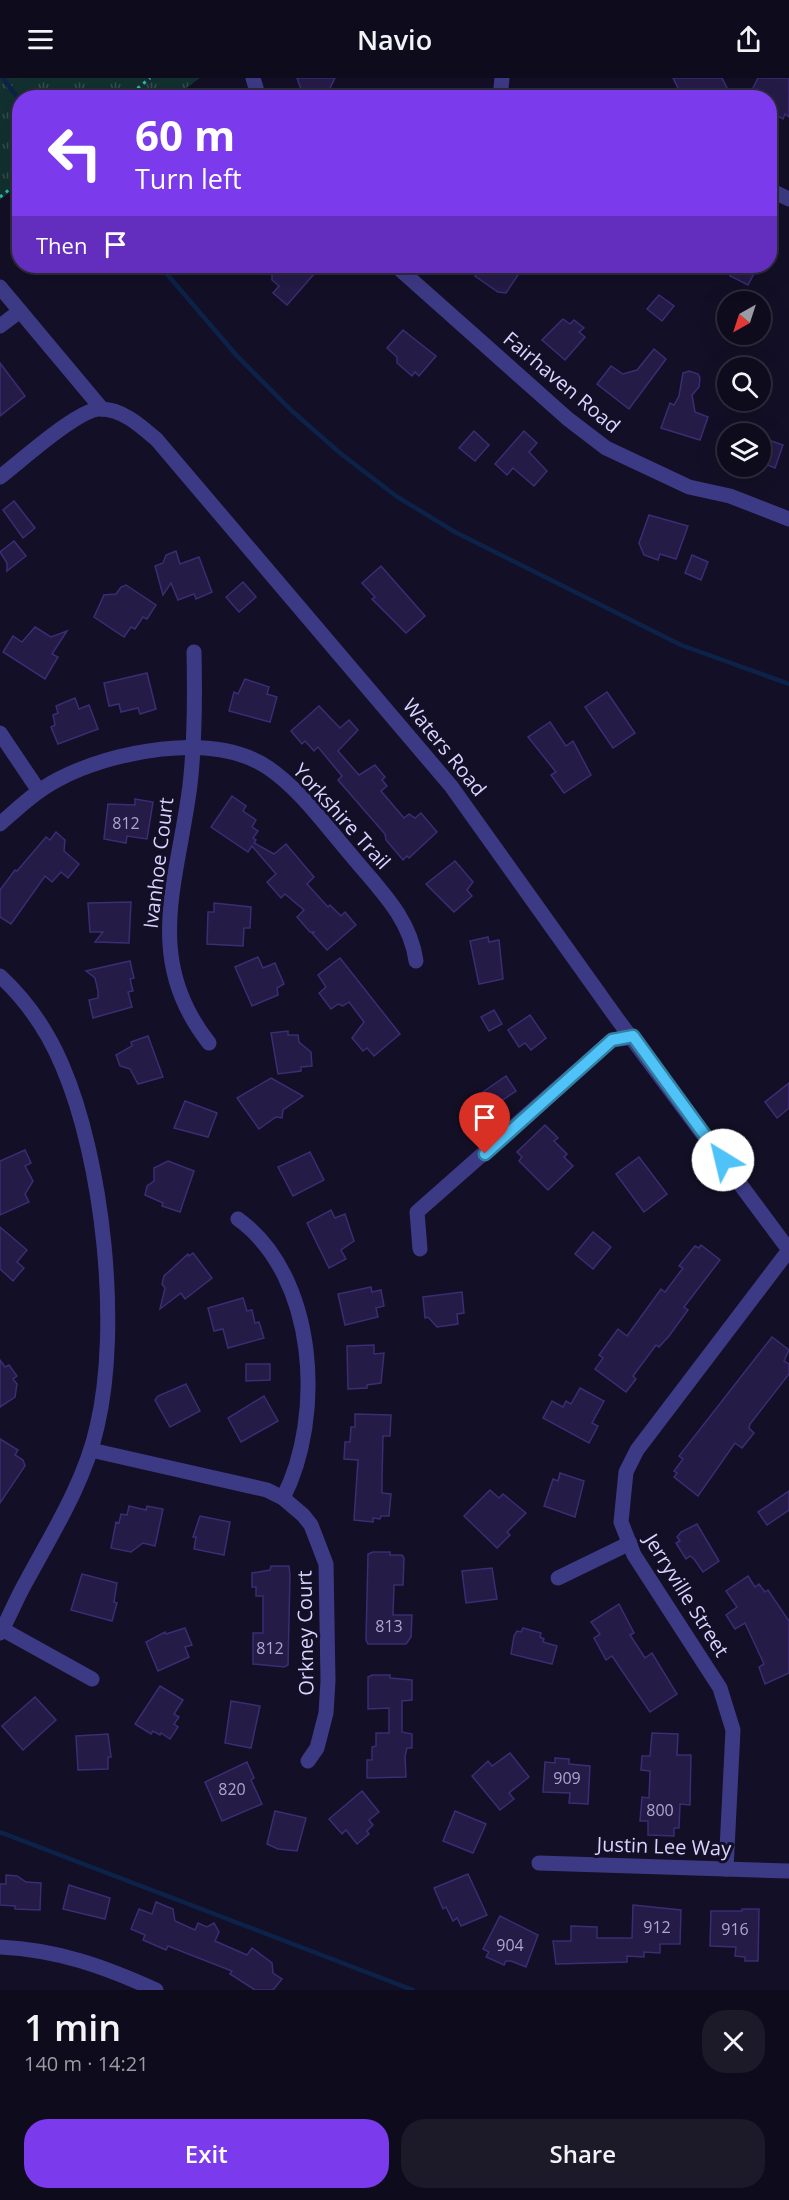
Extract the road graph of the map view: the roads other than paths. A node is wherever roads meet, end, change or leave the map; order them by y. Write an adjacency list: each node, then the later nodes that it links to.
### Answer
1 (415, 273): 7 (street, Fairhaven Road)
2 (0, 287): 3 (street)
3 (20, 310): 4 (street); 5 (street)
4 (0, 326)
5 (102, 409): 6 (street); 15 (street, Waters Road)
6 (0, 477)
7 (789, 519)
8 (194, 652): 10 (street, Ivanhoe Court)
9 (0, 733): 11 (street)
10 (193, 749): 11 (street, Yorkshire Trail); 13 (street, Yorkshire Trail); 16 (street, Ivanhoe Court)
11 (39, 791): 12 (street, Yorkshire Trail)
12 (0, 824)
13 (416, 961)
14 (0, 976): 20 (street)
15 (633, 1036): 18 (street); 19 (street, Waters Road)
16 (209, 1043)
17 (238, 1219): 21 (street)
18 (420, 1248)
19 (789, 1250): 22 (street, Jerryville Street)
20 (91, 1450): 21 (street, Orkney Court); 24 (street)
21 (283, 1498): 26 (street, Orkney Court)
22 (630, 1543): 23 (street); 28 (street, Jerryville Street)
23 (558, 1578)
24 (1, 1631): 25 (street)
25 (92, 1679)
26 (308, 1761)
27 (538, 1863): 28 (street, Justin Lee Way)
28 (726, 1869): 29 (street, Justin Lee Way)
29 (789, 1871)
30 (0, 1947): 31 (street)
31 (156, 1990)

